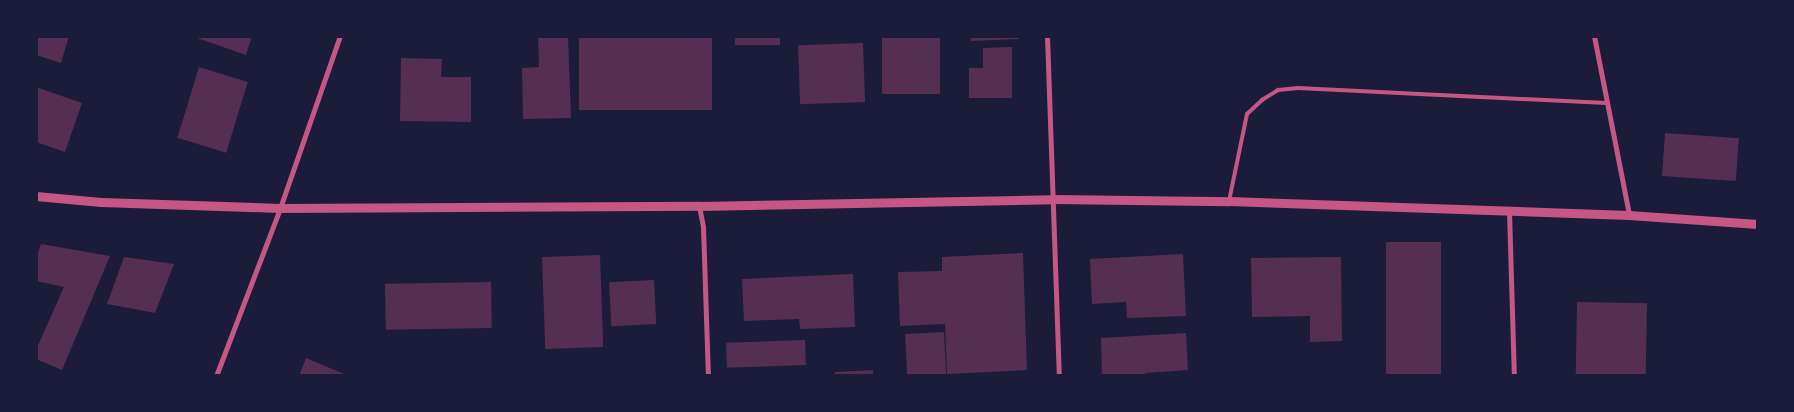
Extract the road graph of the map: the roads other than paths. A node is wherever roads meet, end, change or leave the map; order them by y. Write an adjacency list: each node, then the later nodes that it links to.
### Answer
1 (340, 36): 9 (street)
2 (1048, 36): 6 (street)
3 (1594, 36): 4 (street)
4 (1607, 103): 7 (lane); 11 (street)
5 (36, 196): 9 (street)
6 (1054, 199): 7 (street); 8 (street); 15 (street)
7 (1228, 201): 10 (street)
8 (700, 206): 9 (street); 14 (street)
9 (280, 208): 13 (street)
10 (1509, 211): 11 (street); 16 (street)
11 (1629, 215): 12 (street)
12 (1758, 224)
13 (216, 376)
14 (708, 376)
15 (1059, 376)
16 (1514, 376)

